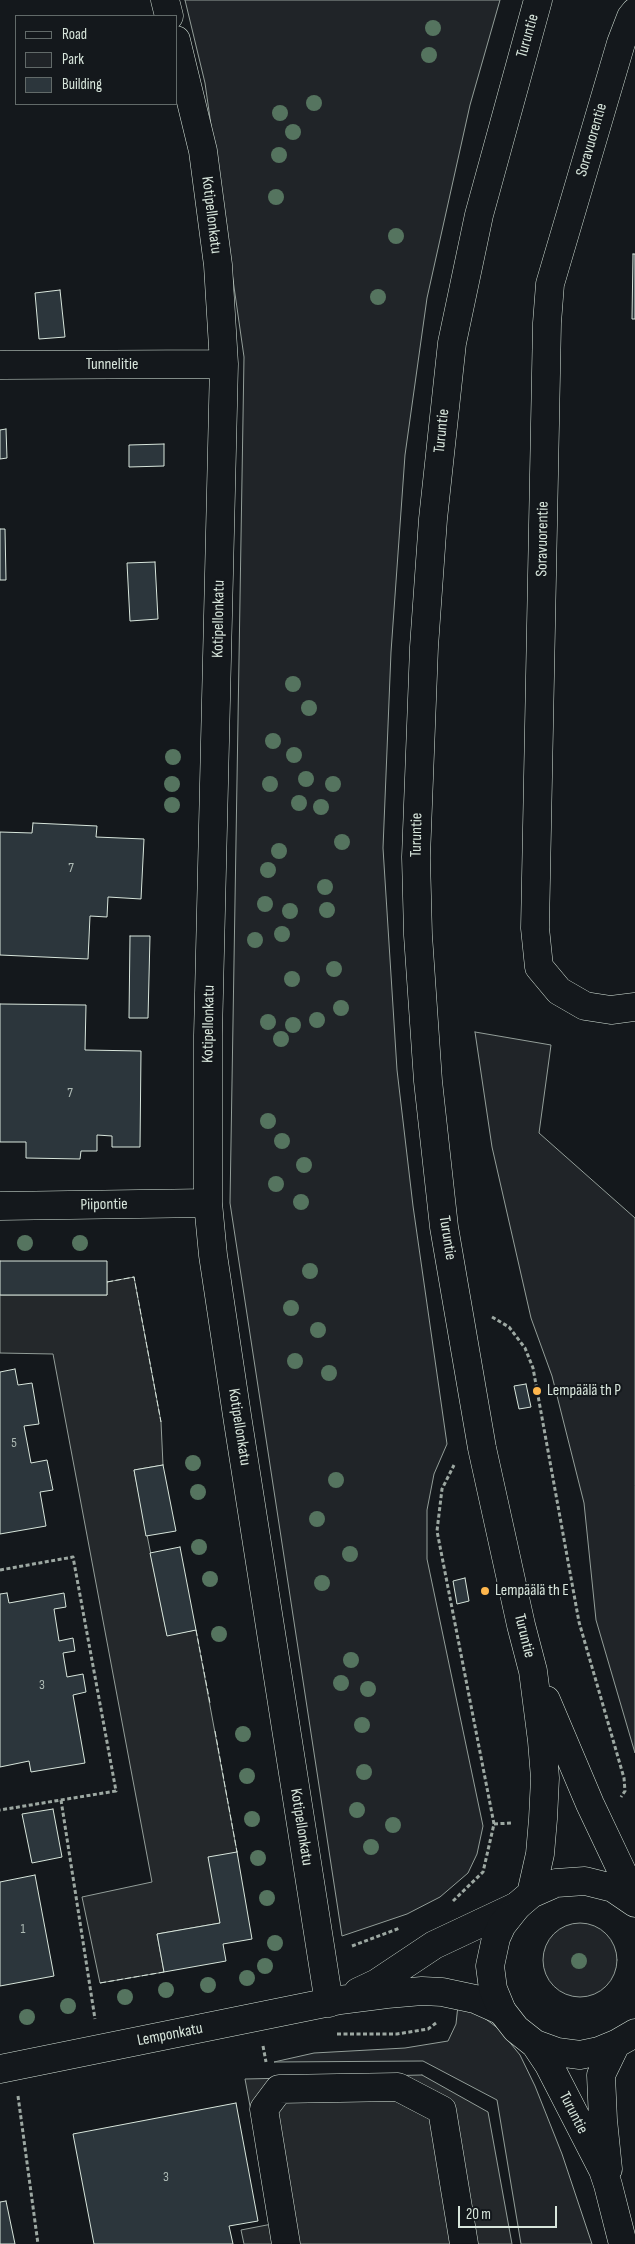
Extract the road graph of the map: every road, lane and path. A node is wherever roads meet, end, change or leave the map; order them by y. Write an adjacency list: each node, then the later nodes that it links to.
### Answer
1 (164, 0): 4 (street)
2 (538, 0): 11 (street, Turuntie)
3 (635, 12): 8 (street, Soravuorentie)
4 (169, 15)
5 (178, 48): 6 (street, Kotipellonkatu)
6 (224, 364): 7 (street, Tunnelitie); 9 (street, Kotipellonkatu)
7 (0, 365)
8 (635, 1006)
9 (208, 1203): 10 (street, Piipontie); 25 (street, Kotipellonkatu)
10 (0, 1206)
11 (456, 1296): 14 (street, Turuntie); 16 (path)
12 (457, 1458): 19 (path)
13 (0, 1570): 15 (path)
14 (533, 1672): 16 (street, Turuntie); 18 (street, Turuntie)
15 (61, 1800): 17 (path); 28 (path)
16 (592, 1809): 20 (street, Turuntie)
17 (0, 1810)
18 (543, 1819): 19 (path); 21 (street, Turuntie)
19 (494, 1824): 23 (path)
20 (635, 1899)
21 (524, 1900): 22 (street, Lemponkatu); 26 (street, Lemponkatu); 27 (street, Turuntie)
22 (635, 1903)
23 (447, 1906)
24 (403, 1927): 25 (path)
25 (321, 1957): 26 (street, Kotipellonkatu)
26 (334, 2001): 27 (street, Lemponkatu); 31 (street, Lemponkatu)
27 (502, 2011): 30 (street)
28 (96, 2022)
29 (625, 2038): 30 (street); 33 (street, Turuntie)
30 (535, 2044): 33 (street, Turuntie)
31 (0, 2069)
32 (18, 2092): 34 (path)
33 (608, 2185): 37 (street, Turuntie)
34 (38, 2244)
35 (286, 2244): 36 (street)
36 (464, 2244)
37 (623, 2244)

